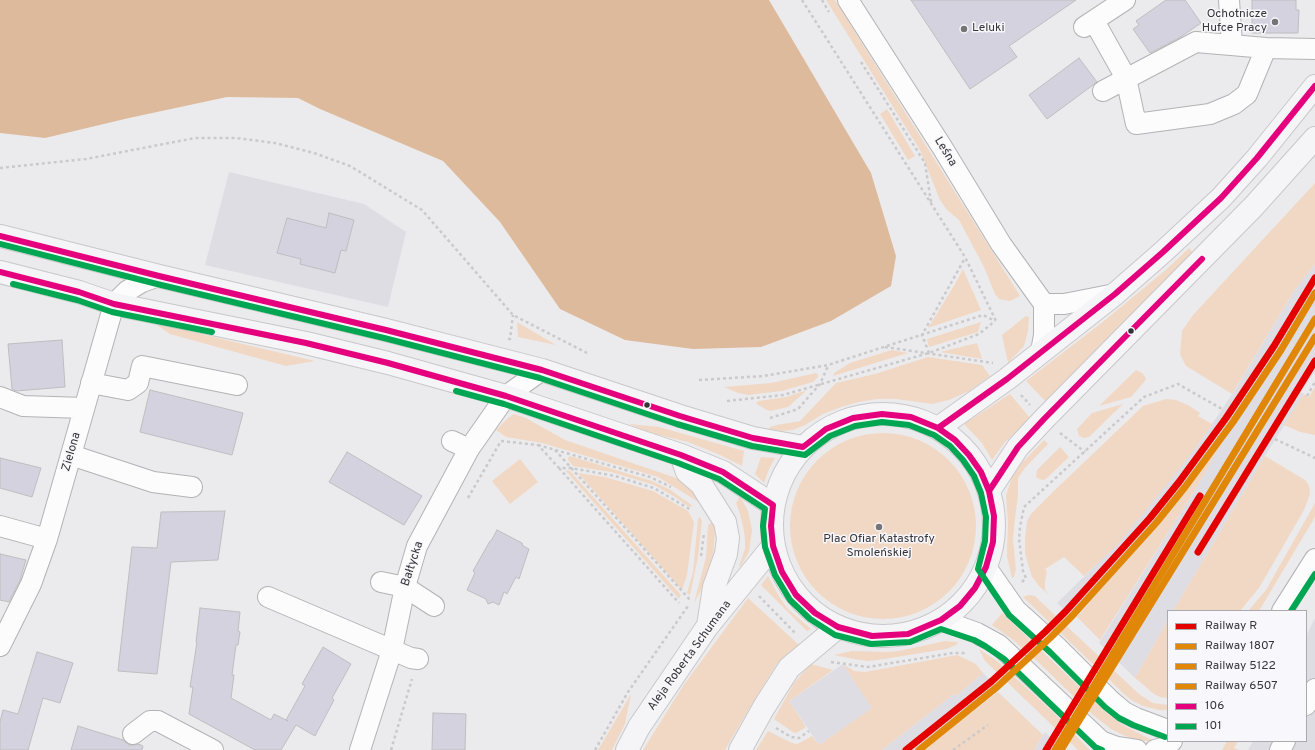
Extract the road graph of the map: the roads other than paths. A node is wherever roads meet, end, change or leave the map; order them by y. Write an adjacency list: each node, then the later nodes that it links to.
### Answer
1 (848, 0): 16 (street, Leśna)
2 (1124, 0): 7 (street)
3 (1229, 0): 4 (street)
4 (1232, 45): 5 (street); 7 (street)
5 (1266, 48): 6 (street); 7 (street)
6 (1315, 49)
7 (1126, 78): 9 (street)
8 (1315, 86): 14 (main road)
9 (1103, 91)
10 (1315, 138): 29 (main road)
11 (0, 236): 13 (main road)
12 (0, 272): 15 (main road)
13 (159, 276): 15 (street, Zielona); 18 (main road)
14 (1115, 294): 16 (street); 17 (main road)
15 (114, 304): 19 (street, Zielona); 21 (main road)
16 (1044, 304): 17 (street)
17 (1041, 352): 24 (main road)
18 (542, 370): 21 (street, Bałtycka); 25 (main road)
19 (91, 383): 20 (street); 23 (street, Zielona)
20 (237, 385)
21 (506, 396): 27 (main road); 37 (street, Bałtycka)
22 (0, 397): 23 (street)
23 (84, 408): 26 (street, Zielona)
24 (938, 428): 25 (main road); 29 (main road)
25 (804, 447): 30 (main road)
26 (70, 455): 28 (street); 32 (street, Zielona)
27 (681, 455): 30 (main road); 42 (main road)
28 (192, 487)
29 (989, 491): 35 (main road)
30 (773, 505): 33 (main road)
31 (0, 526): 32 (street)
32 (46, 539): 44 (street, Zielona)
33 (773, 546): 42 (main road, Aleja Roberta Schumana); 43 (main road)
34 (1315, 559): 40 (street)
35 (986, 567): 41 (main road); 49 (street)
36 (381, 582): 37 (street)
37 (405, 587): 39 (street); 45 (street, Bałtycka)
38 (268, 597): 45 (street)
39 (434, 606)
40 (1283, 610)
41 (941, 620): 43 (main road); 52 (street)
42 (707, 627): 55 (main road, Aleja Roberta Schumana)
43 (838, 627): 56 (main road)
44 (0, 646)
45 (392, 650): 46 (street); 54 (street, Bałtycka)
46 (418, 659)
47 (1315, 689): 48 (street)
48 (1307, 703)
49 (1167, 730)
50 (133, 734): 53 (street)
51 (1171, 742): 58 (street)
52 (1104, 746): 57 (street)
53 (213, 750)
54 (360, 750)
55 (627, 750)
56 (740, 750)
57 (1137, 750)
58 (1155, 750)

